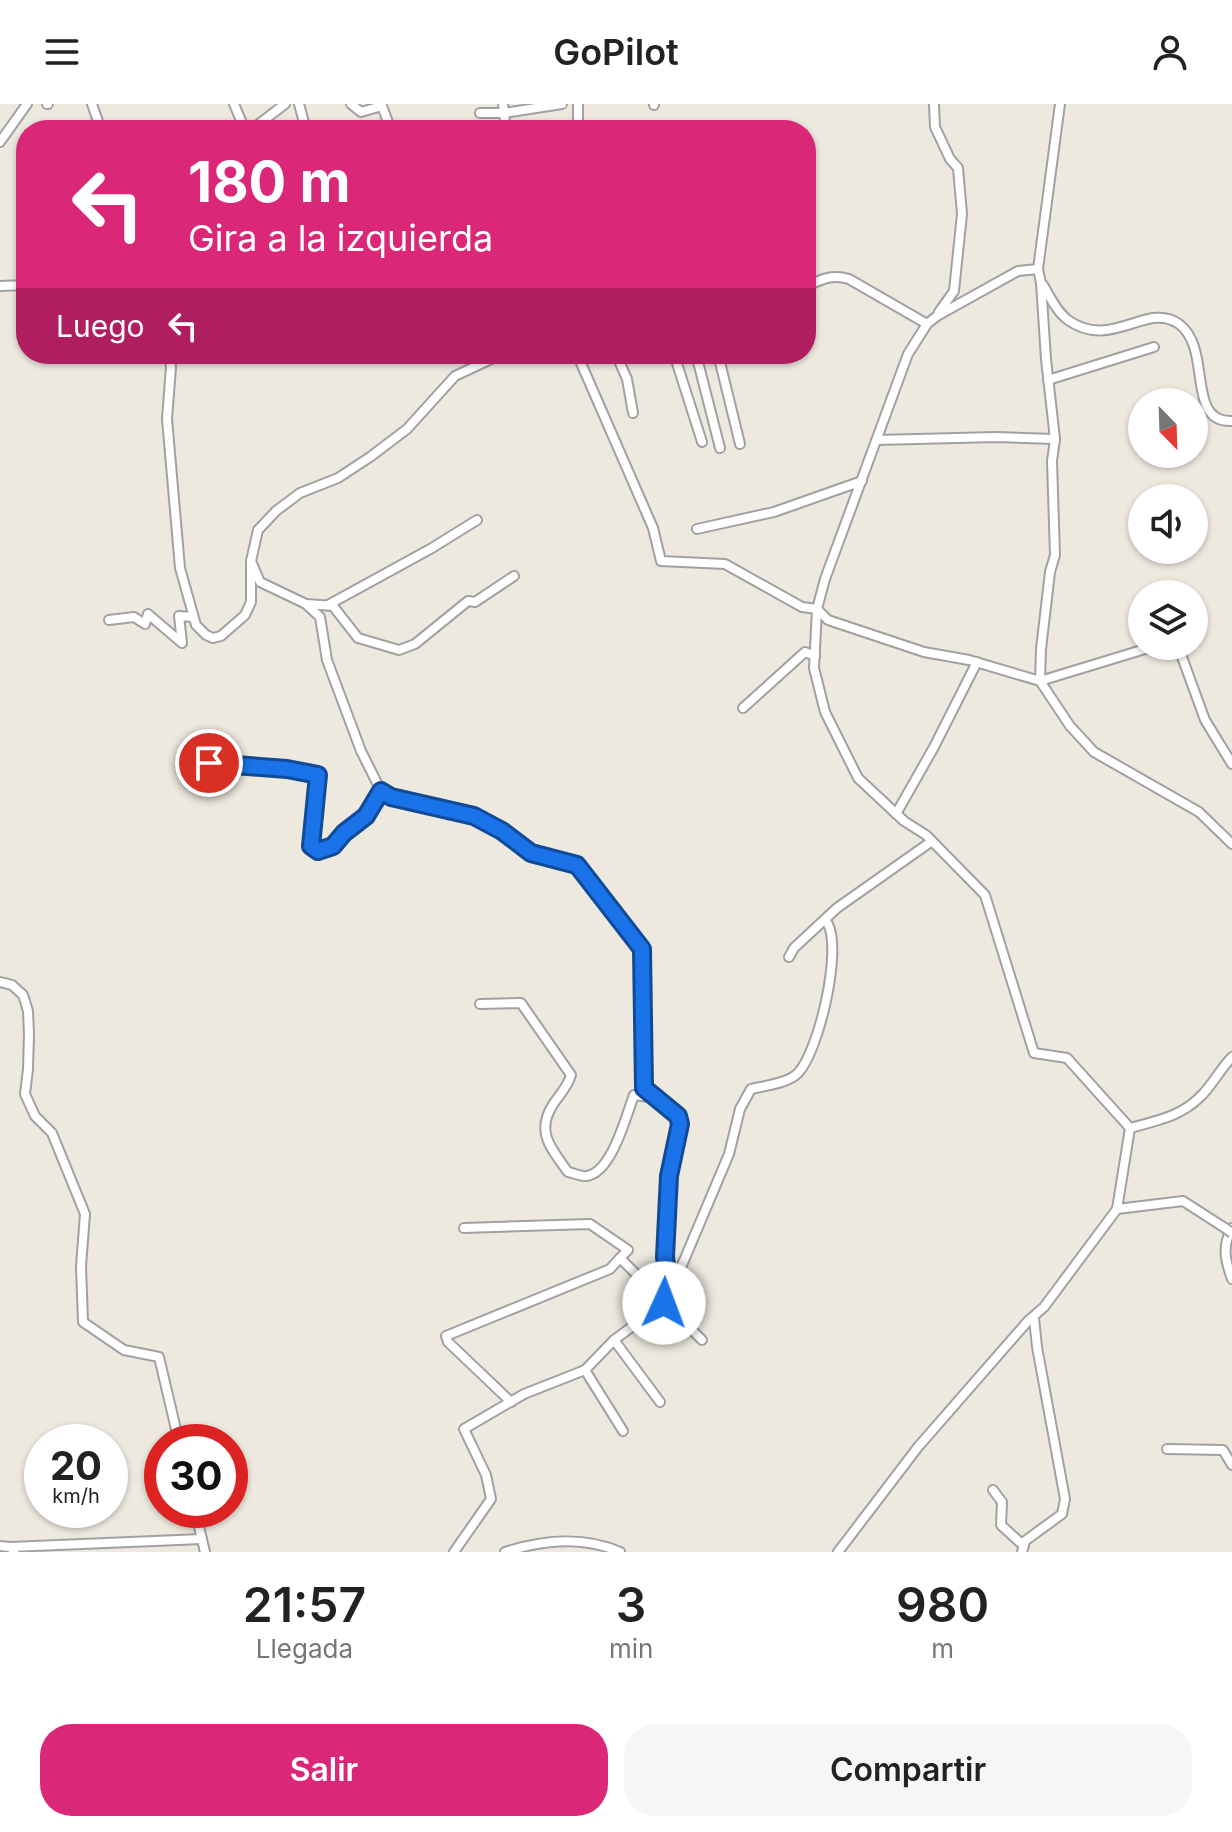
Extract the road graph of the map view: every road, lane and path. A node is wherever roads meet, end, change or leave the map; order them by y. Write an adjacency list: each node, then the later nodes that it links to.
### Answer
1 (27, 104): 13 (street)
2 (225, 104): 9 (street)
3 (285, 104): 11 (street)
4 (351, 104): 12 (street)
5 (486, 104): 10 (street)
6 (562, 104): 10 (street)
7 (934, 104): 17 (street)
8 (1060, 104): 14 (street)
9 (235, 106)
10 (503, 109)
11 (262, 120)
12 (387, 120)
13 (0, 142)
14 (1038, 269): 16 (street); 17 (street)
15 (816, 282): 18 (street)
16 (1041, 283): 27 (street); 29 (street)
17 (937, 316): 18 (street)
18 (927, 324): 31 (street)
19 (1154, 347): 27 (street)
20 (171, 364): 43 (street)
21 (481, 364): 38 (street)
22 (581, 364): 42 (street)
23 (620, 364): 28 (street)
24 (677, 364): 32 (street)
25 (699, 364): 34 (street)
26 (720, 364): 33 (street)
27 (1048, 380): 30 (street)
28 (633, 413)
29 (1232, 421)
30 (1055, 439): 31 (street); 49 (street)
31 (877, 440): 35 (street)
32 (702, 442)
33 (740, 444)
34 (720, 448)
35 (862, 481): 37 (street); 42 (street)
36 (477, 520): 41 (street)
37 (697, 529)
38 (251, 561): 40 (street); 43 (street)
39 (514, 576): 41 (street)
40 (306, 604): 41 (street); 53 (street)
41 (327, 605)
42 (817, 609): 46 (street); 48 (street)
43 (193, 617): 44 (street)
44 (109, 620)
45 (1128, 654): 49 (street)
46 (815, 656): 50 (street); 54 (street)
47 (1183, 660): 52 (street)
48 (977, 662): 49 (street); 54 (street)
49 (1040, 681): 56 (street)
50 (743, 708)
51 (185, 762): 53 (street)
52 (1232, 764)
53 (381, 791): 62 (street)
54 (896, 814): 55 (street)
55 (932, 841): 58 (street); 63 (street)
56 (1232, 844)
57 (828, 924): 69 (street)
58 (789, 957)
59 (0, 982): 76 (street)
60 (480, 1004): 62 (street)
61 (1232, 1057): 63 (street)
62 (656, 1098): 69 (street)
63 (1130, 1128): 64 (street)
64 (1117, 1209): 66 (street); 70 (street)
65 (464, 1228): 67 (street)
66 (1230, 1230): 68 (street)
67 (620, 1258): 69 (street); 74 (street)
68 (1232, 1279)
69 (664, 1303): 71 (street); 72 (street)
70 (1034, 1318): 84 (street); 90 (street)
71 (614, 1340): 73 (street); 75 (street)
72 (702, 1340)
73 (585, 1370): 74 (street); 77 (street)
74 (511, 1402): 87 (street)
75 (660, 1402)
76 (175, 1424)
77 (623, 1431)
78 (1167, 1449): 79 (street)
79 (1232, 1465)
80 (993, 1490): 84 (street)
81 (199, 1528): 82 (street)
82 (202, 1539): 85 (street); 86 (street)
83 (0, 1546): 85 (street)
84 (1023, 1549)
85 (12, 1550)
86 (205, 1552)
87 (454, 1552)
88 (505, 1552): 89 (street)
89 (620, 1552)
90 (838, 1552)

